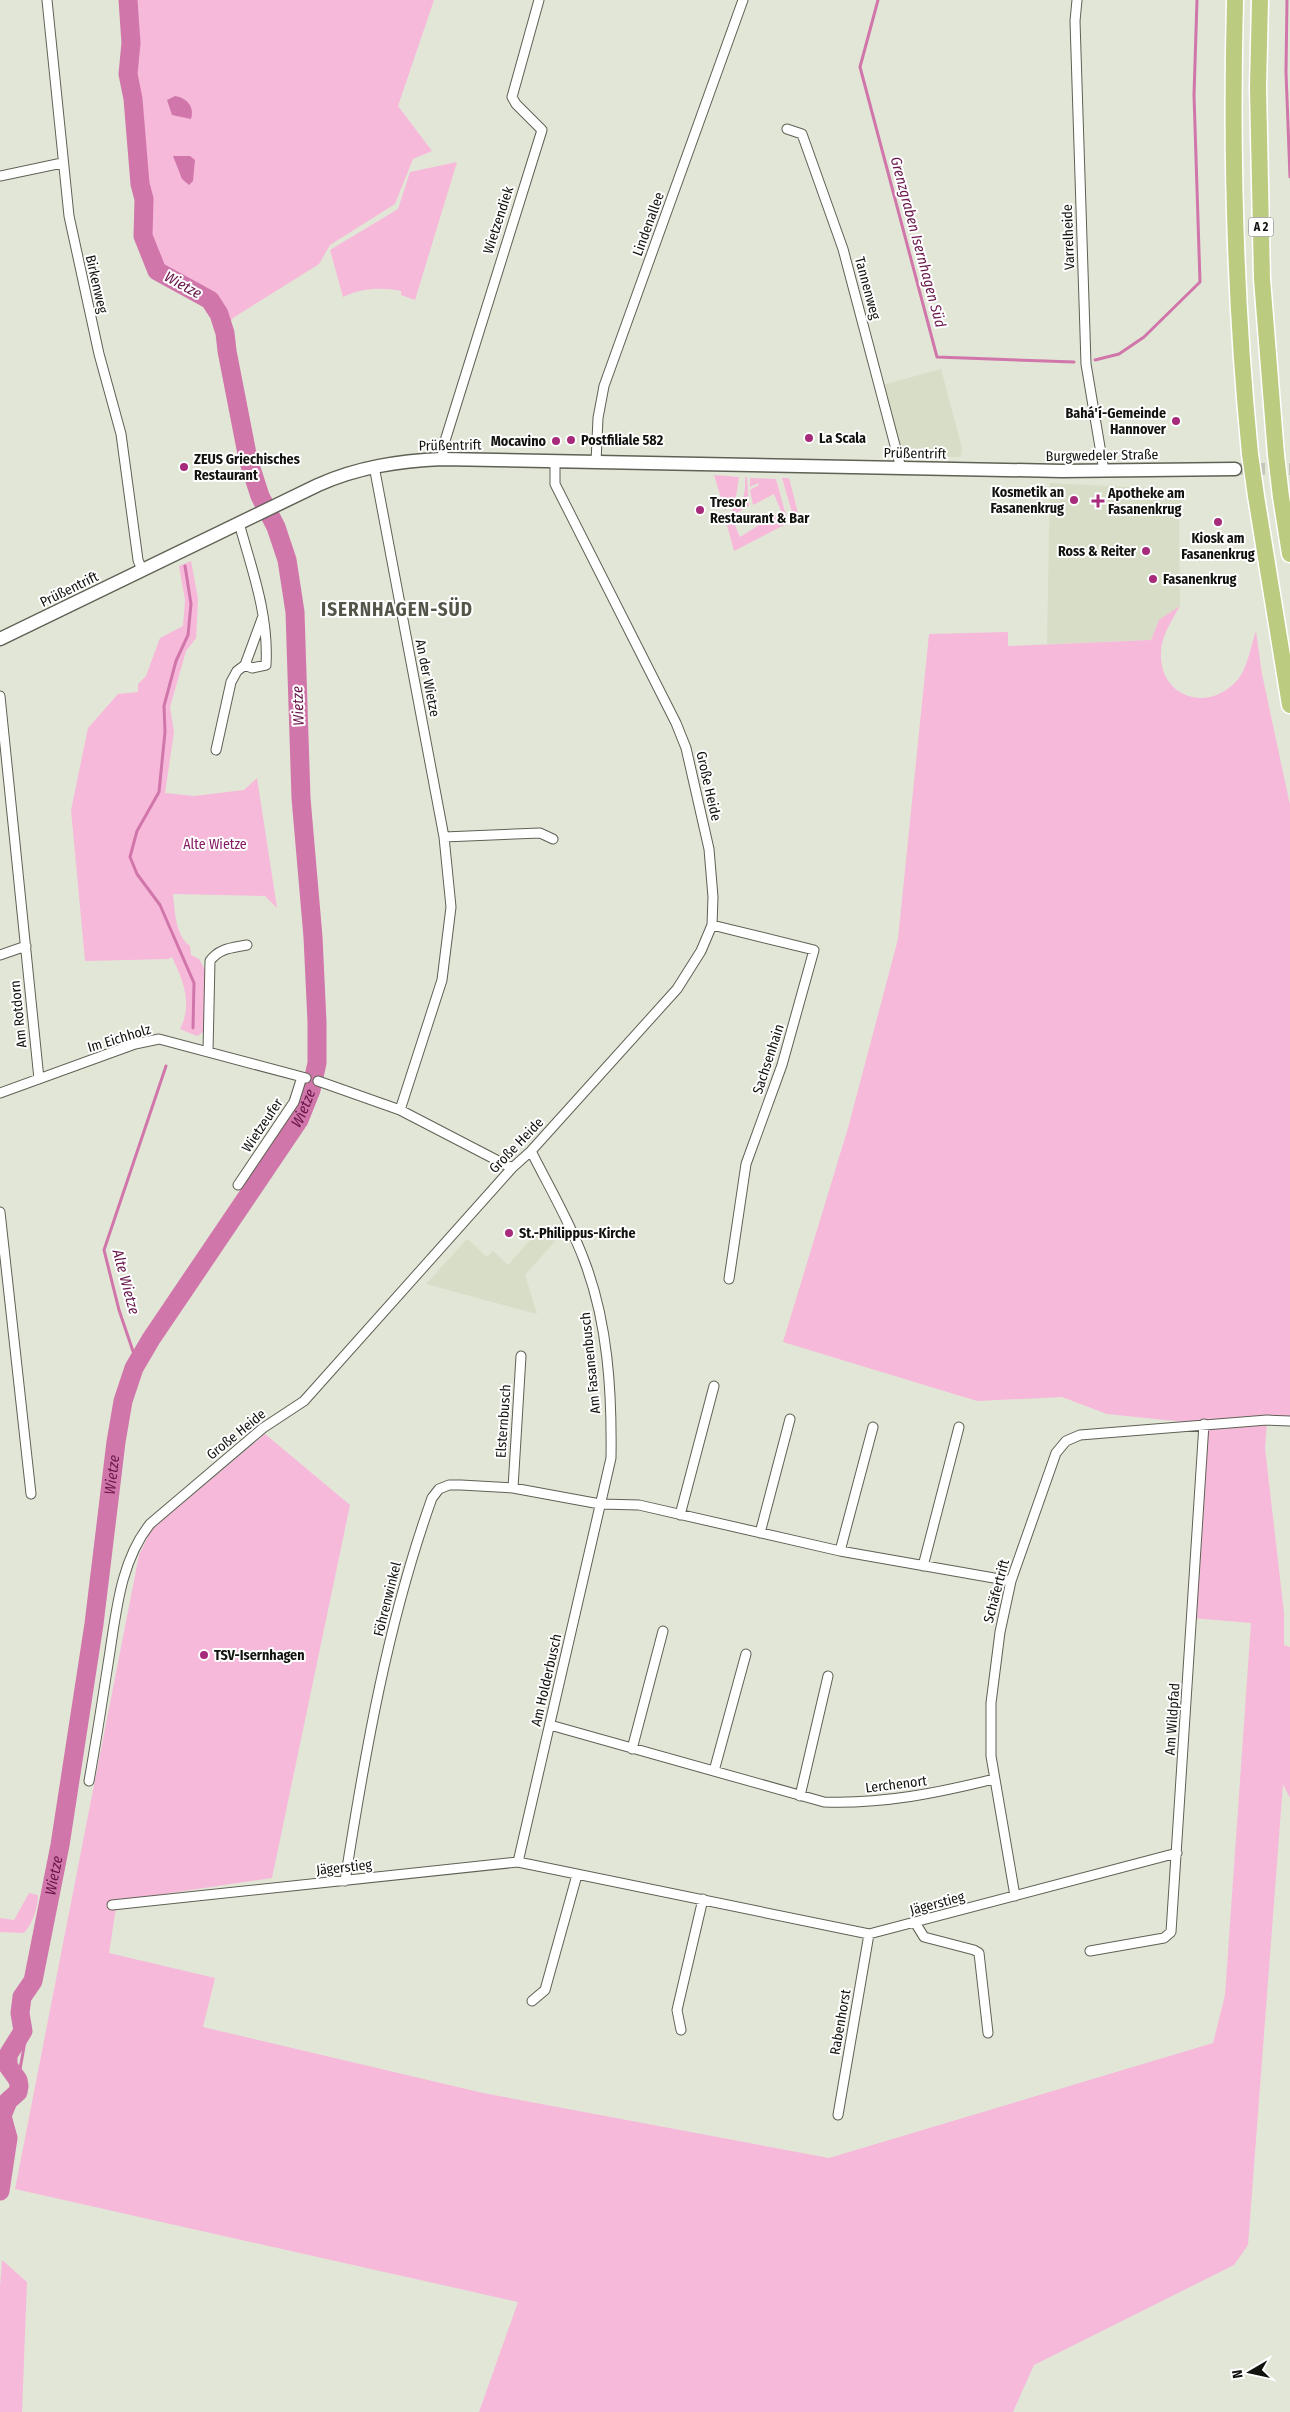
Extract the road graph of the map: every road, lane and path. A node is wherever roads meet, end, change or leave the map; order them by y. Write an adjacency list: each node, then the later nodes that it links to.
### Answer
1 (47, 0): 8 (street, Birkenweg)
2 (539, 0): 10 (street, Wietzendiek)
3 (743, 0): 12 (street, Lindenallee)
4 (1077, 0): 17 (street, Varrelheide)
5 (1235, 0): 25 (highway, A 2, bridge)
6 (1260, 0): 19 (highway, A 2, bridge)
7 (787, 129): 14 (street, Tannenweg)
8 (62, 163): 9 (street); 20 (street, Birkenweg)
9 (0, 176)
10 (442, 459): 11 (main road, Prüßentrift); 13 (main road, Prüßentrift)
11 (555, 461): 12 (main road, Prüßentrift); 29 (street, Große Heide)
12 (596, 462): 14 (main road, Prüßentrift)
13 (374, 466): 18 (main road, Prüßentrift); 27 (street, An der Wietze)
14 (901, 468): 16 (main road, Prüßentrift)
15 (1235, 468): 17 (main road, Burgwedeler Straße)
16 (968, 470): 17 (main road, Burgwedeler Straße)
17 (1104, 471)
18 (239, 523): 20 (main road, Prüßentrift); 21 (street)
19 (1290, 554)
20 (142, 570): 22 (main road, Prüßentrift)
21 (264, 612): 23 (street); 23 (street)
22 (0, 639)
23 (245, 665): 26 (street)
24 (0, 696): 30 (street, Am Rotdorn)
25 (1290, 705)
26 (216, 750)
27 (444, 836): 28 (street); 38 (street, An der Wietze)
28 (553, 840)
29 (712, 925): 39 (street, Große Heide); 43 (street, Sachsenhain)
30 (26, 946): 32 (street); 35 (street, Am Rotdorn)
31 (247, 946): 33 (street)
32 (0, 954)
33 (208, 1051): 34 (street, Im Eichholz); 35 (street, Im Eichholz)
34 (304, 1078): 41 (street, Wietzeufer)
35 (38, 1079): 37 (street, Im Eichholz)
36 (318, 1081): 38 (street)
37 (0, 1093)
38 (400, 1110): 40 (street)
39 (531, 1151): 40 (street, Große Heide); 53 (street, Am Fasanenbusch)
40 (512, 1168): 66 (street, Große Heide)
41 (238, 1185)
42 (0, 1212): 52 (street)
43 (729, 1280)
44 (521, 1356): 51 (street, Elsternbusch)
45 (714, 1386): 54 (street)
46 (790, 1419): 55 (street)
47 (1290, 1421): 48 (street, Schäfertrift)
48 (1204, 1424): 58 (street, Schäfertrift); 68 (street, Am Wildpfad)
49 (873, 1427): 56 (street)
50 (959, 1427): 57 (street)
51 (513, 1488): 53 (street, Föhrenwinkel); 71 (street, Föhrenwinkel)
52 (31, 1494)
53 (600, 1504): 54 (street); 62 (street, Am Holderbusch)
54 (680, 1515): 55 (street)
55 (760, 1533): 56 (street)
56 (840, 1551): 57 (street)
57 (923, 1566): 58 (street)
58 (1011, 1581): 65 (street, Schäfertrift)
59 (663, 1631): 63 (street)
60 (746, 1654): 64 (street)
61 (828, 1676): 67 (street)
62 (550, 1726): 63 (street, Lerchenort); 69 (street, Am Holderbusch)
63 (632, 1748): 64 (street, Lerchenort)
64 (714, 1772): 67 (street, Lerchenort)
65 (994, 1779): 67 (street, Lerchenort); 72 (street, Schäfertrift)
66 (89, 1781)
67 (800, 1796)
68 (1177, 1853): 72 (street, Jägerstieg); 77 (street, Am Wildpfad)
69 (518, 1862): 70 (street, Jägerstieg); 71 (street, Jägerstieg)
70 (577, 1875): 73 (street, Jägerstieg); 78 (street)
71 (345, 1881): 74 (street, Jägerstieg)
72 (1016, 1896): 75 (street, Jägerstieg)
73 (702, 1899): 76 (street, Jägerstieg); 79 (street)
74 (112, 1905)
75 (916, 1924): 76 (street, Jägerstieg); 80 (street)
76 (869, 1934): 81 (street, Rabenhorst)
77 (1090, 1951)
78 (532, 2000)
79 (681, 2030)
80 (988, 2033)
81 (838, 2115)

